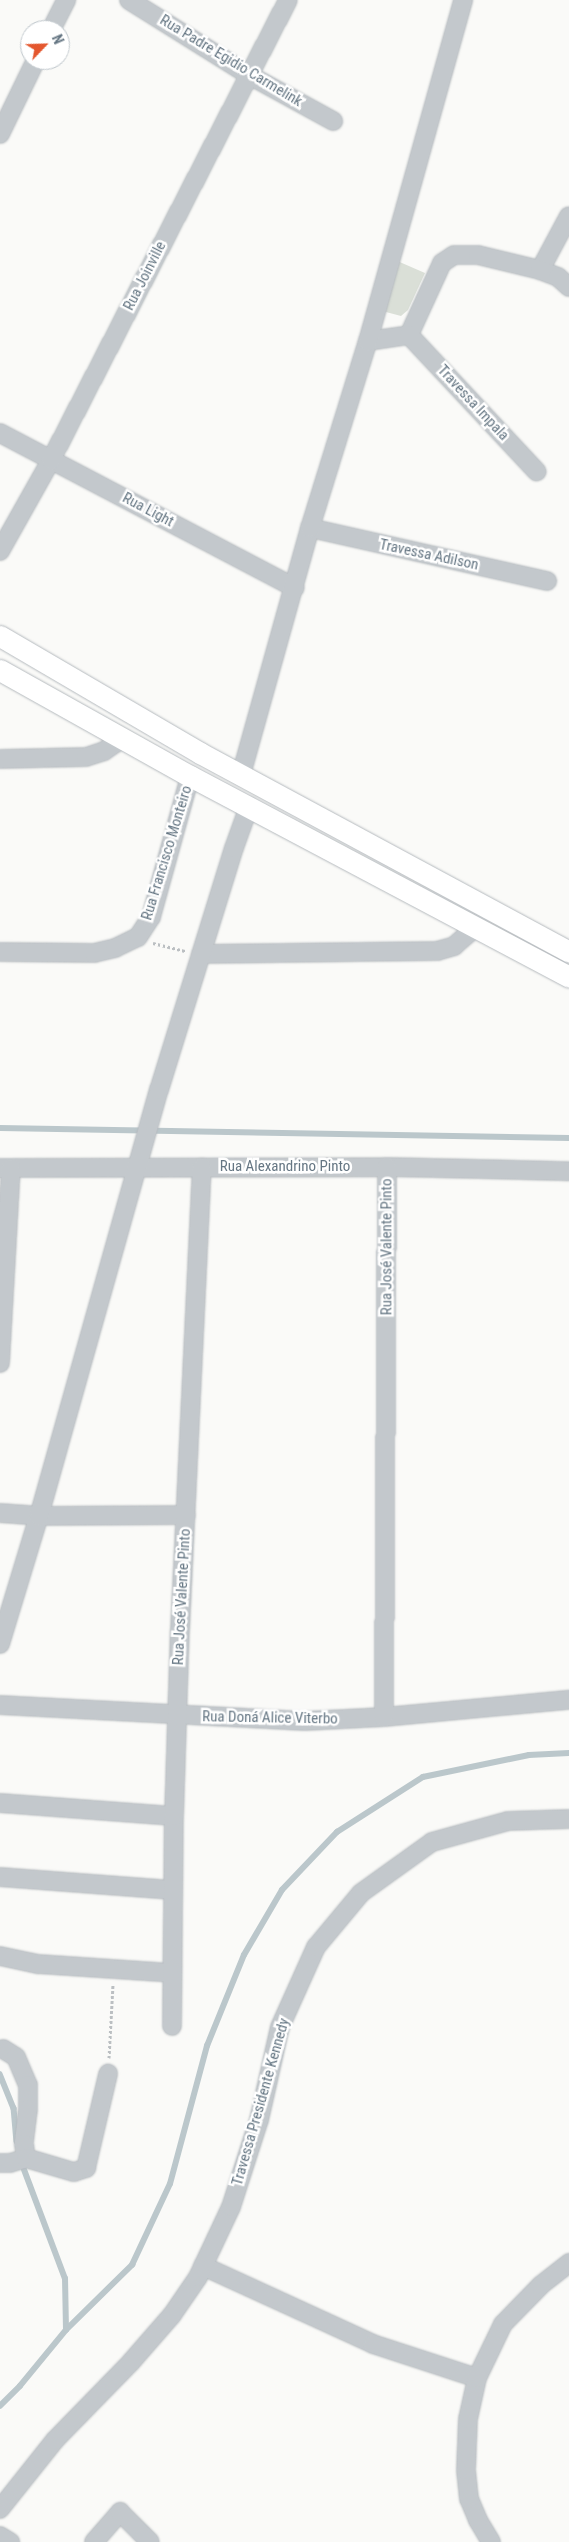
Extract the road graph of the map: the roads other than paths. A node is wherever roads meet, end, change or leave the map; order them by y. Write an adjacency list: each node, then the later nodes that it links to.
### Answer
1 (66, 0): 5 (street)
2 (129, 0): 7 (street, Rua Padre Egidio Carmelink)
3 (288, 0): 7 (street, Rua Joinville)
4 (463, 0): 14 (street)
5 (56, 20)
6 (31, 70): 9 (street)
7 (249, 74): 8 (street, Rua Padre Egidio Carmelink); 16 (street, Rua Joinville)
8 (333, 121)
9 (0, 134)
10 (569, 216): 11 (street)
11 (540, 270): 12 (street); 13 (street)
12 (569, 287)
13 (409, 335): 14 (street); 17 (street, Travessa Impala)
14 (368, 341): 18 (street)
15 (0, 433): 16 (street, Rua Light)
16 (51, 460): 19 (street, Rua Joinville); 21 (street, Rua Light)
17 (537, 472)
18 (310, 528): 20 (street, Travessa Adilson); 21 (street)
19 (0, 551)
20 (547, 581)
21 (295, 588): 27 (street)
22 (0, 636): 27 (main road)
23 (0, 670): 24 (main road)
24 (123, 738): 25 (street); 26 (main road)
25 (0, 759)
26 (190, 776): 28 (main road); 30 (street, Rua Francisco Monteiro)
27 (241, 776): 31 (main road)
28 (249, 806): 29 (main road); 32 (street)
29 (476, 927): 32 (street); 33 (main road)
30 (0, 952)
31 (569, 952)
32 (201, 954): 36 (street)
33 (569, 977)
34 (387, 1167): 37 (street, Rua Alexandrino Pinto); 38 (street, Rua Alexandrino Pinto); 47 (street, Rua José Valente Pinto)
35 (6, 1168): 36 (street, Rua Alexandrino Pinto); 39 (street)
36 (136, 1168): 37 (street, Rua Alexandrino Pinto); 42 (street)
37 (202, 1168): 41 (street, Rua José Valente Pinto)
38 (569, 1172)
39 (0, 1363)
40 (0, 1513): 42 (street)
41 (186, 1515): 42 (street); 46 (street, Rua José Valente Pinto)
42 (39, 1516): 43 (street)
43 (0, 1644)
44 (569, 1700): 47 (street, Rua Doná Alice Viterbo)
45 (0, 1705): 46 (street, Rua Doná Alice Viterbo)
46 (177, 1715): 47 (street, Rua Doná Alice Viterbo); 49 (street, Rua José Valente Pinto)
47 (384, 1717)
48 (0, 1803): 49 (street)
49 (174, 1816): 52 (street, Rua José Valente Pinto)
50 (569, 1819): 61 (street, Travessa Presidente Kennedy)
51 (0, 1877): 52 (street)
52 (173, 1890): 54 (street, Rua José Valente Pinto)
53 (0, 1956): 54 (street)
54 (172, 1973): 55 (street, Rua José Valente Pinto)
55 (172, 2026)
56 (3, 2049): 58 (street)
57 (108, 2074): 58 (street)
58 (26, 2158): 59 (street)
59 (0, 2163)
60 (569, 2262): 62 (street)
61 (204, 2266): 62 (street); 63 (street, Travessa Presidente Kennedy)
62 (476, 2378): 68 (street)
63 (0, 2509)
64 (0, 2536): 65 (street)
65 (10, 2542)
66 (94, 2542): 67 (street)
67 (150, 2542)
68 (490, 2542)

